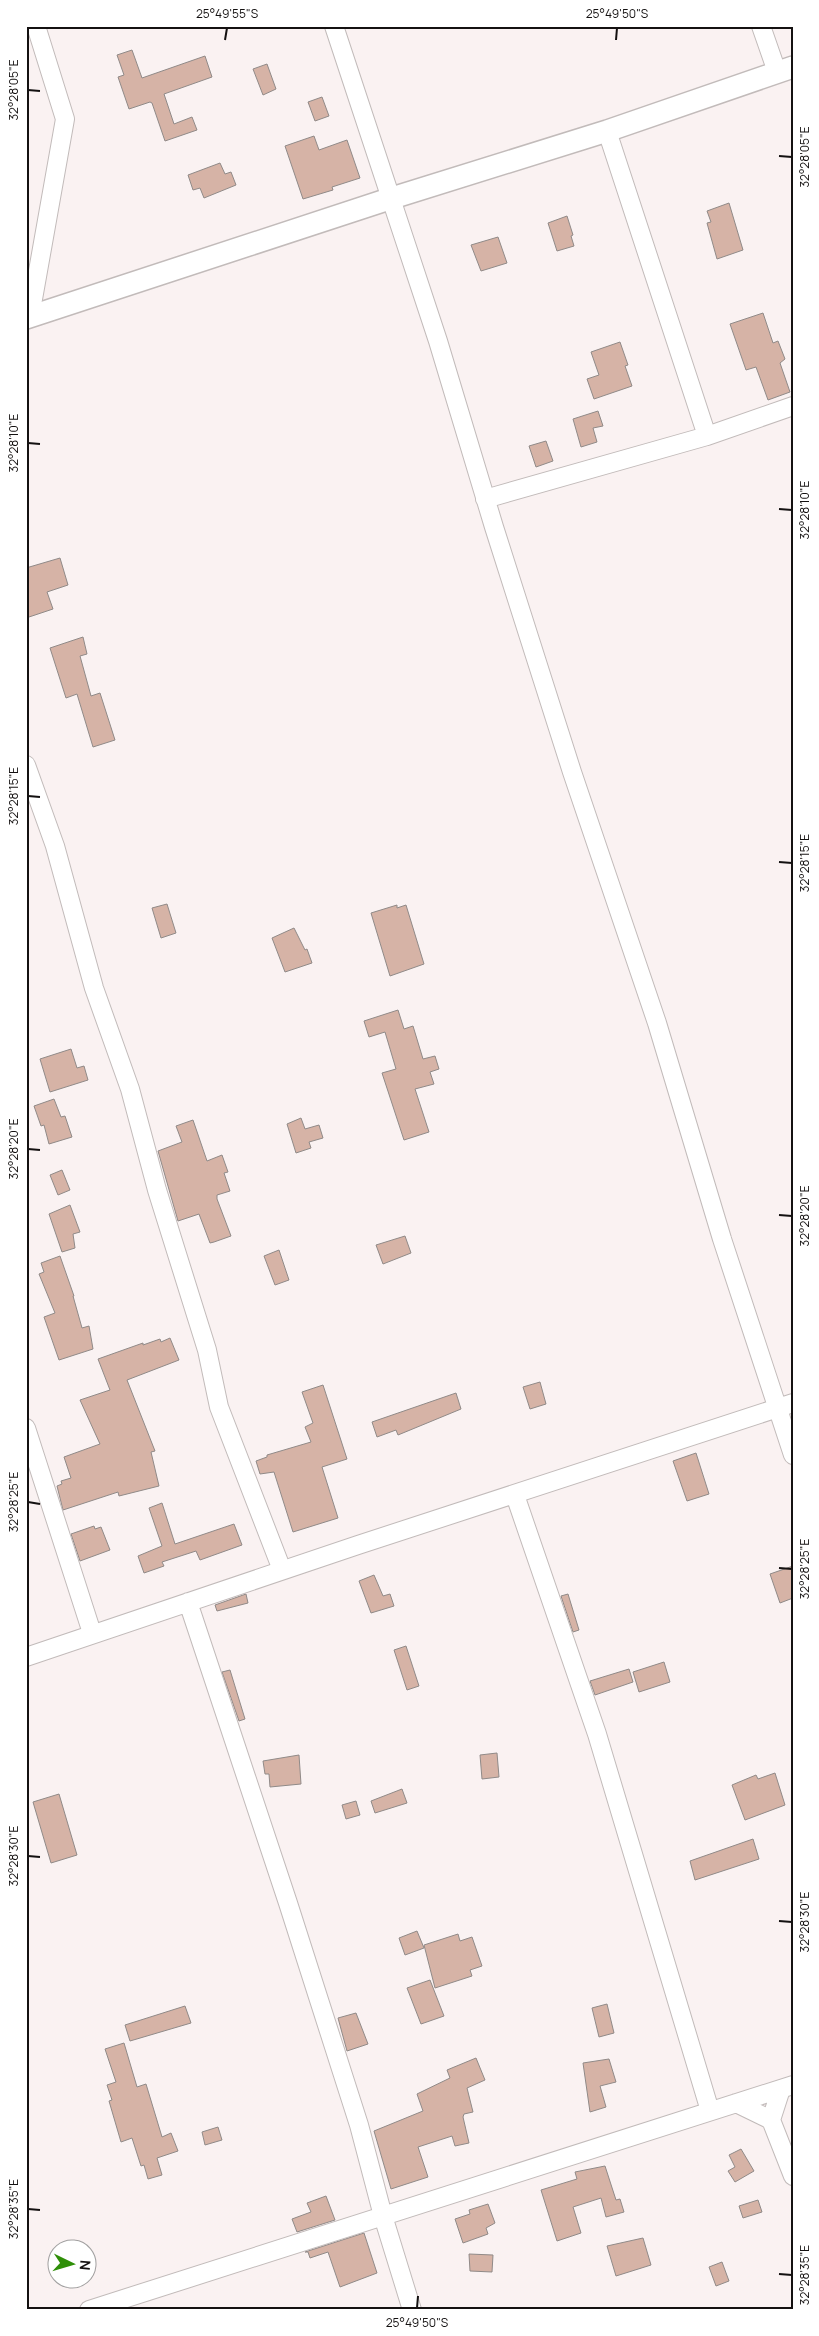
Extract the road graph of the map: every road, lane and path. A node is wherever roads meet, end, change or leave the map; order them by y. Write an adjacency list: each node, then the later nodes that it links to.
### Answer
1 (36, 26): 7 (street)
2 (334, 26): 6 (street)
3 (761, 26): 4 (street)
4 (785, 69): 5 (street)
5 (607, 131): 6 (street); 9 (street)
6 (390, 199): 7 (street); 10 (street)
7 (28, 317)
8 (793, 406): 9 (street)
9 (708, 436): 10 (street)
10 (485, 499): 12 (street)
11 (26, 765): 16 (street)
12 (785, 1406): 14 (street); 15 (street)
13 (26, 1428): 18 (street)
14 (793, 1455)
15 (515, 1495): 16 (street); 22 (street)
16 (282, 1570): 17 (street)
17 (188, 1602): 18 (street); 25 (street)
18 (92, 1633): 19 (street)
19 (26, 1657)
20 (787, 2087): 21 (street); 23 (street)
21 (736, 2103): 22 (street); 23 (street)
22 (710, 2112): 25 (street)
23 (771, 2120): 24 (street)
24 (793, 2176)
25 (383, 2216): 26 (street); 27 (street)
26 (89, 2310)
27 (412, 2310)

